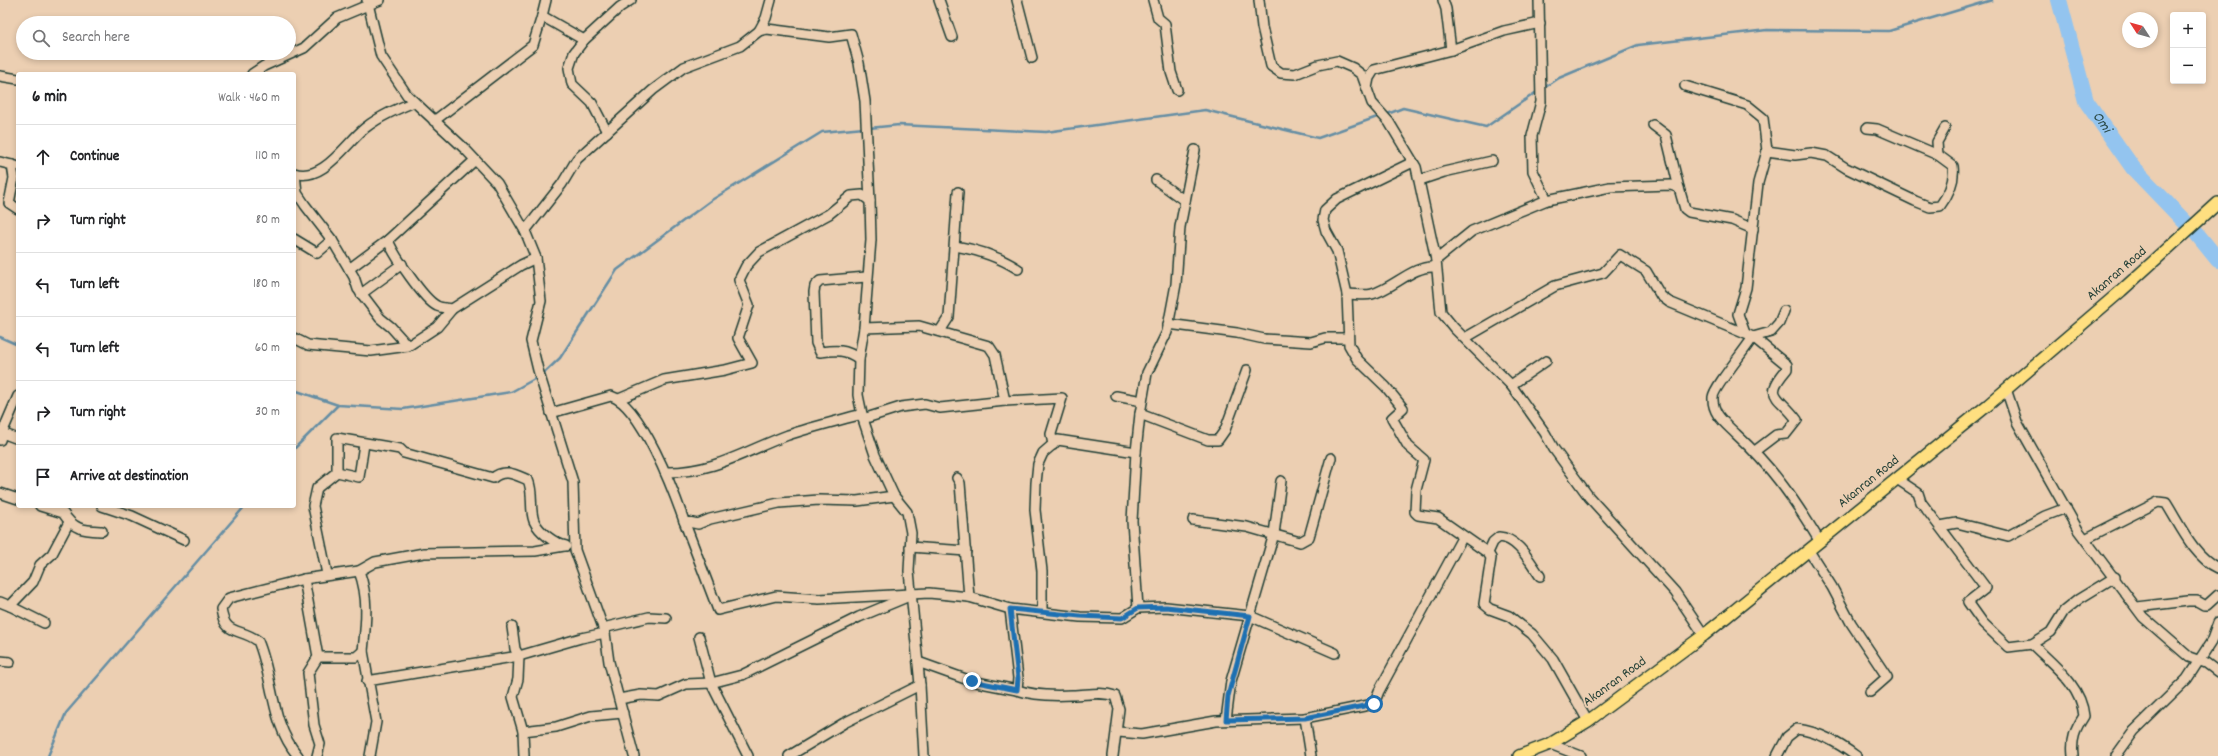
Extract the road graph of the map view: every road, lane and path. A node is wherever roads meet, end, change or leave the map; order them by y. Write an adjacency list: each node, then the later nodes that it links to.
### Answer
1 (380, 0): 11 (street)
2 (546, 0): 12 (street)
3 (631, 0): 16 (street)
4 (771, 0): 14 (street)
5 (939, 0): 15 (street)
6 (1018, 0): 19 (street)
7 (1153, 0): 26 (street)
8 (1259, 0): 25 (street)
9 (1443, 0): 17 (street)
10 (1539, 0): 13 (street)
11 (368, 3): 18 (street); 27 (street)
12 (542, 16): 16 (street); 28 (street)
13 (1540, 23): 17 (street); 47 (street)
14 (763, 30): 32 (street); 48 (street)
15 (952, 37)
16 (584, 40): 32 (street)
17 (1451, 50): 25 (street)
18 (296, 52)
19 (1032, 58)
20 (277, 60): 21 (street)
21 (255, 72)
22 (0, 76): 23 (street)
23 (16, 79)
24 (1685, 86): 34 (street)
25 (1367, 88): 39 (street)
26 (1177, 90)
27 (414, 102): 28 (street); 41 (street)
28 (434, 121): 36 (street)
29 (1653, 125): 45 (street)
30 (1867, 128): 35 (street)
31 (1945, 128): 35 (street)
32 (607, 132): 53 (street)
33 (1195, 150): 49 (street)
34 (1767, 151): 35 (street); 52 (street)
35 (1938, 155)
36 (475, 160): 53 (street); 56 (street)
37 (1492, 161): 43 (street)
38 (0, 162): 40 (street)
39 (1413, 162): 43 (street); 65 (street)
40 (15, 166): 51 (street)
41 (296, 174)
42 (1156, 180): 49 (street)
43 (1420, 180): 60 (street)
44 (296, 187): 55 (street)
45 (1679, 188): 47 (street); 52 (street)
46 (958, 192): 57 (street)
47 (1547, 200): 60 (street)
48 (870, 201): 63 (street); 82 (street)
49 (1185, 201): 68 (street)
50 (2218, 203): 80 (main road, Akanran Road)
51 (16, 208)
52 (1752, 229): 71 (street)
53 (525, 231): 58 (street)
54 (296, 240): 55 (street)
55 (332, 240): 61 (street)
56 (388, 240): 59 (street); 61 (street)
57 (955, 246): 62 (street); 70 (street)
58 (536, 258): 66 (street); 86 (street)
59 (402, 264): 64 (street); 66 (street)
60 (1436, 264): 65 (street); 73 (street)
61 (349, 269): 64 (street)
62 (1018, 269)
63 (866, 277): 69 (street); 76 (street)
64 (361, 294): 75 (street)
65 (1347, 294): 72 (street)
66 (452, 309): 75 (street)
67 (1784, 312): 71 (street)
68 (1168, 324): 72 (street); 85 (street)
69 (864, 328): 70 (street); 76 (street)
70 (940, 331): 84 (street)
71 (1749, 335): 73 (street); 93 (street); 93 (street)
72 (1347, 338): 113 (street)
73 (1465, 338): 79 (street)
74 (296, 339): 75 (street)
75 (408, 346)
76 (859, 359): 88 (street)
77 (1546, 362): 79 (street)
78 (1247, 370): 87 (street)
79 (1511, 384): 144 (street)
80 (2006, 389): 99 (main road, Akanran Road); 105 (street)
81 (1116, 396): 85 (street)
82 (619, 398): 86 (street); 97 (street)
83 (16, 401): 89 (street)
84 (1004, 401): 88 (street); 92 (street)
85 (1142, 401): 87 (street)
86 (551, 413): 117 (street)
87 (1140, 414): 94 (street)
88 (862, 417): 97 (street); 102 (street)
89 (1, 436): 90 (street)
90 (16, 439)
91 (364, 444): 96 (street); 96 (street); 118 (street)
92 (1053, 445): 94 (street); 137 (street)
93 (1755, 451): 116 (street)
94 (1136, 452): 135 (street)
95 (1331, 458): 112 (street)
96 (337, 472): 125 (street)
97 (666, 472): 108 (street)
98 (957, 478): 120 (street)
99 (1897, 479): 110 (street); 116 (main road, Akanran Road)
100 (1281, 481): 112 (street)
101 (0, 493): 103 (street)
102 (894, 496): 108 (street); 119 (street)
103 (16, 498)
104 (108, 508): 115 (street)
105 (2066, 508): 110 (street); 114 (street)
106 (65, 509): 109 (street)
107 (1194, 520): 112 (street)
108 (684, 521): 129 (street)
109 (69, 522): 111 (street); 133 (street)
110 (1940, 526): 146 (street)
111 (102, 531)
112 (1274, 534): 138 (street)
113 (1463, 536): 122 (street); 163 (street)
114 (2085, 539): 123 (street); 127 (street)
115 (184, 540)
116 (1820, 542): 121 (main road, Akanran Road)
117 (575, 545): 118 (street); 143 (street)
118 (564, 546): 124 (street)
119 (910, 546): 120 (street); 129 (street)
120 (966, 551): 131 (street)
121 (1809, 551): 144 (main road, Akanran Road); 160 (street)
122 (1488, 552): 126 (street); 165 (street)
123 (2218, 568)
124 (359, 571): 125 (street); 147 (street)
125 (327, 574): 128 (street)
126 (1540, 576)
127 (2115, 577): 134 (street); 146 (street)
128 (304, 579): 150 (street); 169 (street)
129 (912, 594): 131 (street); 154 (street); 157 (street)
130 (2218, 595): 134 (street)
131 (969, 597): 136 (street)
132 (0, 602): 133 (street)
133 (10, 606): 140 (street)
134 (2136, 607): 152 (street)
135 (1138, 608): 137 (street); 138 (street)
136 (1010, 609): 137 (street); 159 (street)
137 (1042, 612)
138 (1250, 616): 148 (street); 164 (street)
139 (666, 618): 143 (street)
140 (44, 623)
141 (2218, 623): 152 (street)
142 (512, 627): 149 (street)
143 (604, 631): 149 (street); 161 (street)
144 (1704, 635): 165 (main road, Akanran Road)
145 (699, 637): 157 (street)
146 (2032, 644): 183 (street)
147 (363, 651): 150 (street); 156 (street)
148 (1335, 653)
149 (519, 656): 156 (street); 166 (street)
150 (318, 657): 170 (street)
151 (0, 661): 153 (street)
152 (2199, 661): 155 (street); 184 (street)
153 (10, 662)
154 (918, 662): 158 (street); 159 (street)
155 (2218, 672)
156 (367, 681): 171 (street)
157 (711, 683): 161 (street); 174 (street)
158 (920, 685): 175 (street); 176 (street)
159 (1017, 690): 167 (street)
160 (1870, 692)
161 (619, 699): 162 (street)
162 (623, 713): 166 (street); 173 (street)
163 (1305, 718): 164 (street); 178 (street)
164 (1226, 720): 167 (street)
165 (1588, 721): 168 (main road, Akanran Road)
166 (523, 731): 172 (street)
167 (1118, 732): 177 (street)
168 (1550, 744): 179 (main road, Akanran Road); 180 (street)
169 (298, 756)
170 (317, 756)
171 (370, 756)
172 (524, 756)
173 (634, 756)
174 (748, 756)
175 (789, 756)
176 (924, 756)
177 (1113, 756)
178 (1311, 756)
179 (1519, 756)
180 (1581, 756)
181 (1778, 756): 182 (street)
182 (1856, 756)
183 (2073, 756)
184 (2116, 756)

